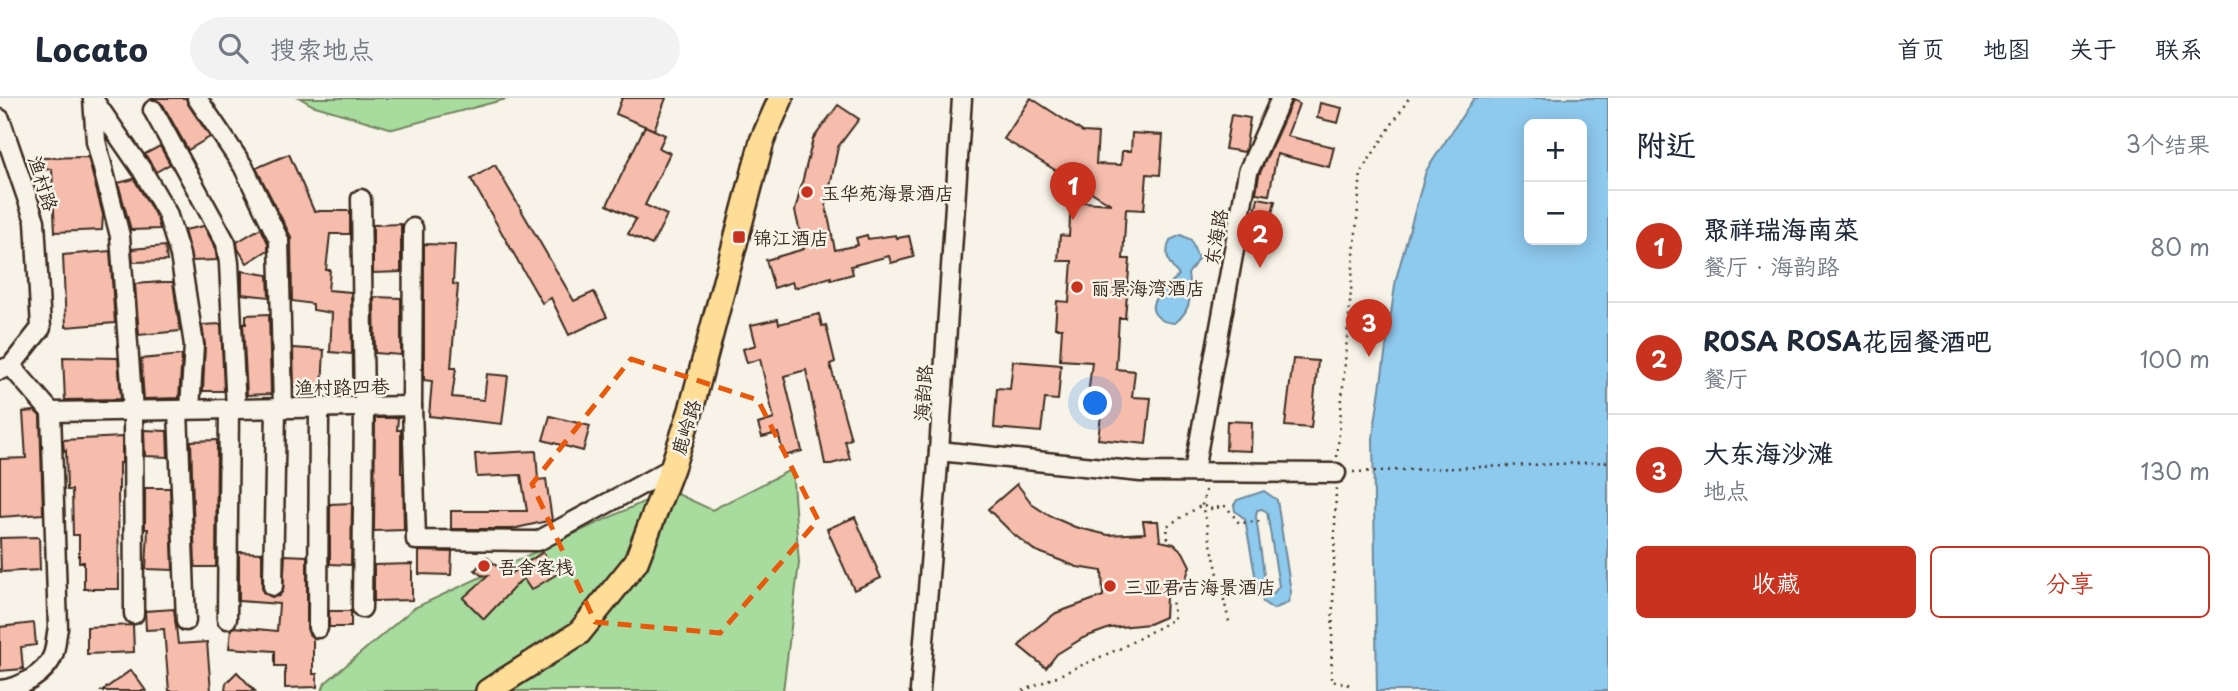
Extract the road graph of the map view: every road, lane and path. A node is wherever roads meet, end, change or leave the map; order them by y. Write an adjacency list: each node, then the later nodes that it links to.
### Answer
1 (198, 98): 15 (street)
2 (781, 98): 22 (main road, 鹿岭路)
3 (962, 98): 20 (street, 海韵路)
4 (1281, 98): 23 (street, 东海路)
5 (1409, 98): 24 (path)
6 (93, 99): 17 (street); 18 (street)
7 (153, 110): 16 (street)
8 (0, 119): 11 (street, 渔村路)
9 (361, 199): 14 (street)
10 (413, 228): 12 (street)
11 (6, 368): 19 (street)
12 (412, 406): 14 (street, 渔村路四巷); 22 (street, 渔村路四巷)
13 (319, 407): 14 (street, 渔村路四巷); 15 (street, 渔村路四巷); 37 (street)
14 (364, 407): 32 (street)
15 (279, 408): 16 (street, 渔村路四巷); 30 (street)
16 (233, 409): 17 (street, 渔村路四巷); 34 (street)
17 (184, 410): 18 (street, 渔村路四巷); 35 (street)
18 (133, 411): 19 (street, 渔村路四巷); 33 (street)
19 (51, 412): 38 (street)
20 (939, 451): 23 (street); 40 (street, 海韵路)
21 (1608, 461): 24 (path)
22 (672, 468): 39 (main road, 鹿岭路)
23 (1203, 471): 24 (street); 25 (path)
24 (1336, 473): 42 (path)
25 (1202, 505): 26 (path); 27 (path); 29 (path)
26 (1264, 520)
27 (1168, 539)
28 (1273, 582): 29 (path)
29 (1220, 584): 36 (path)
30 (274, 586)
31 (1172, 598): 41 (path)
32 (362, 608)
33 (134, 614)
34 (227, 620)
35 (186, 621)
36 (1230, 626)
37 (318, 628)
38 (0, 690)
39 (488, 691)
40 (920, 691)
41 (1023, 691)
42 (1346, 691)

